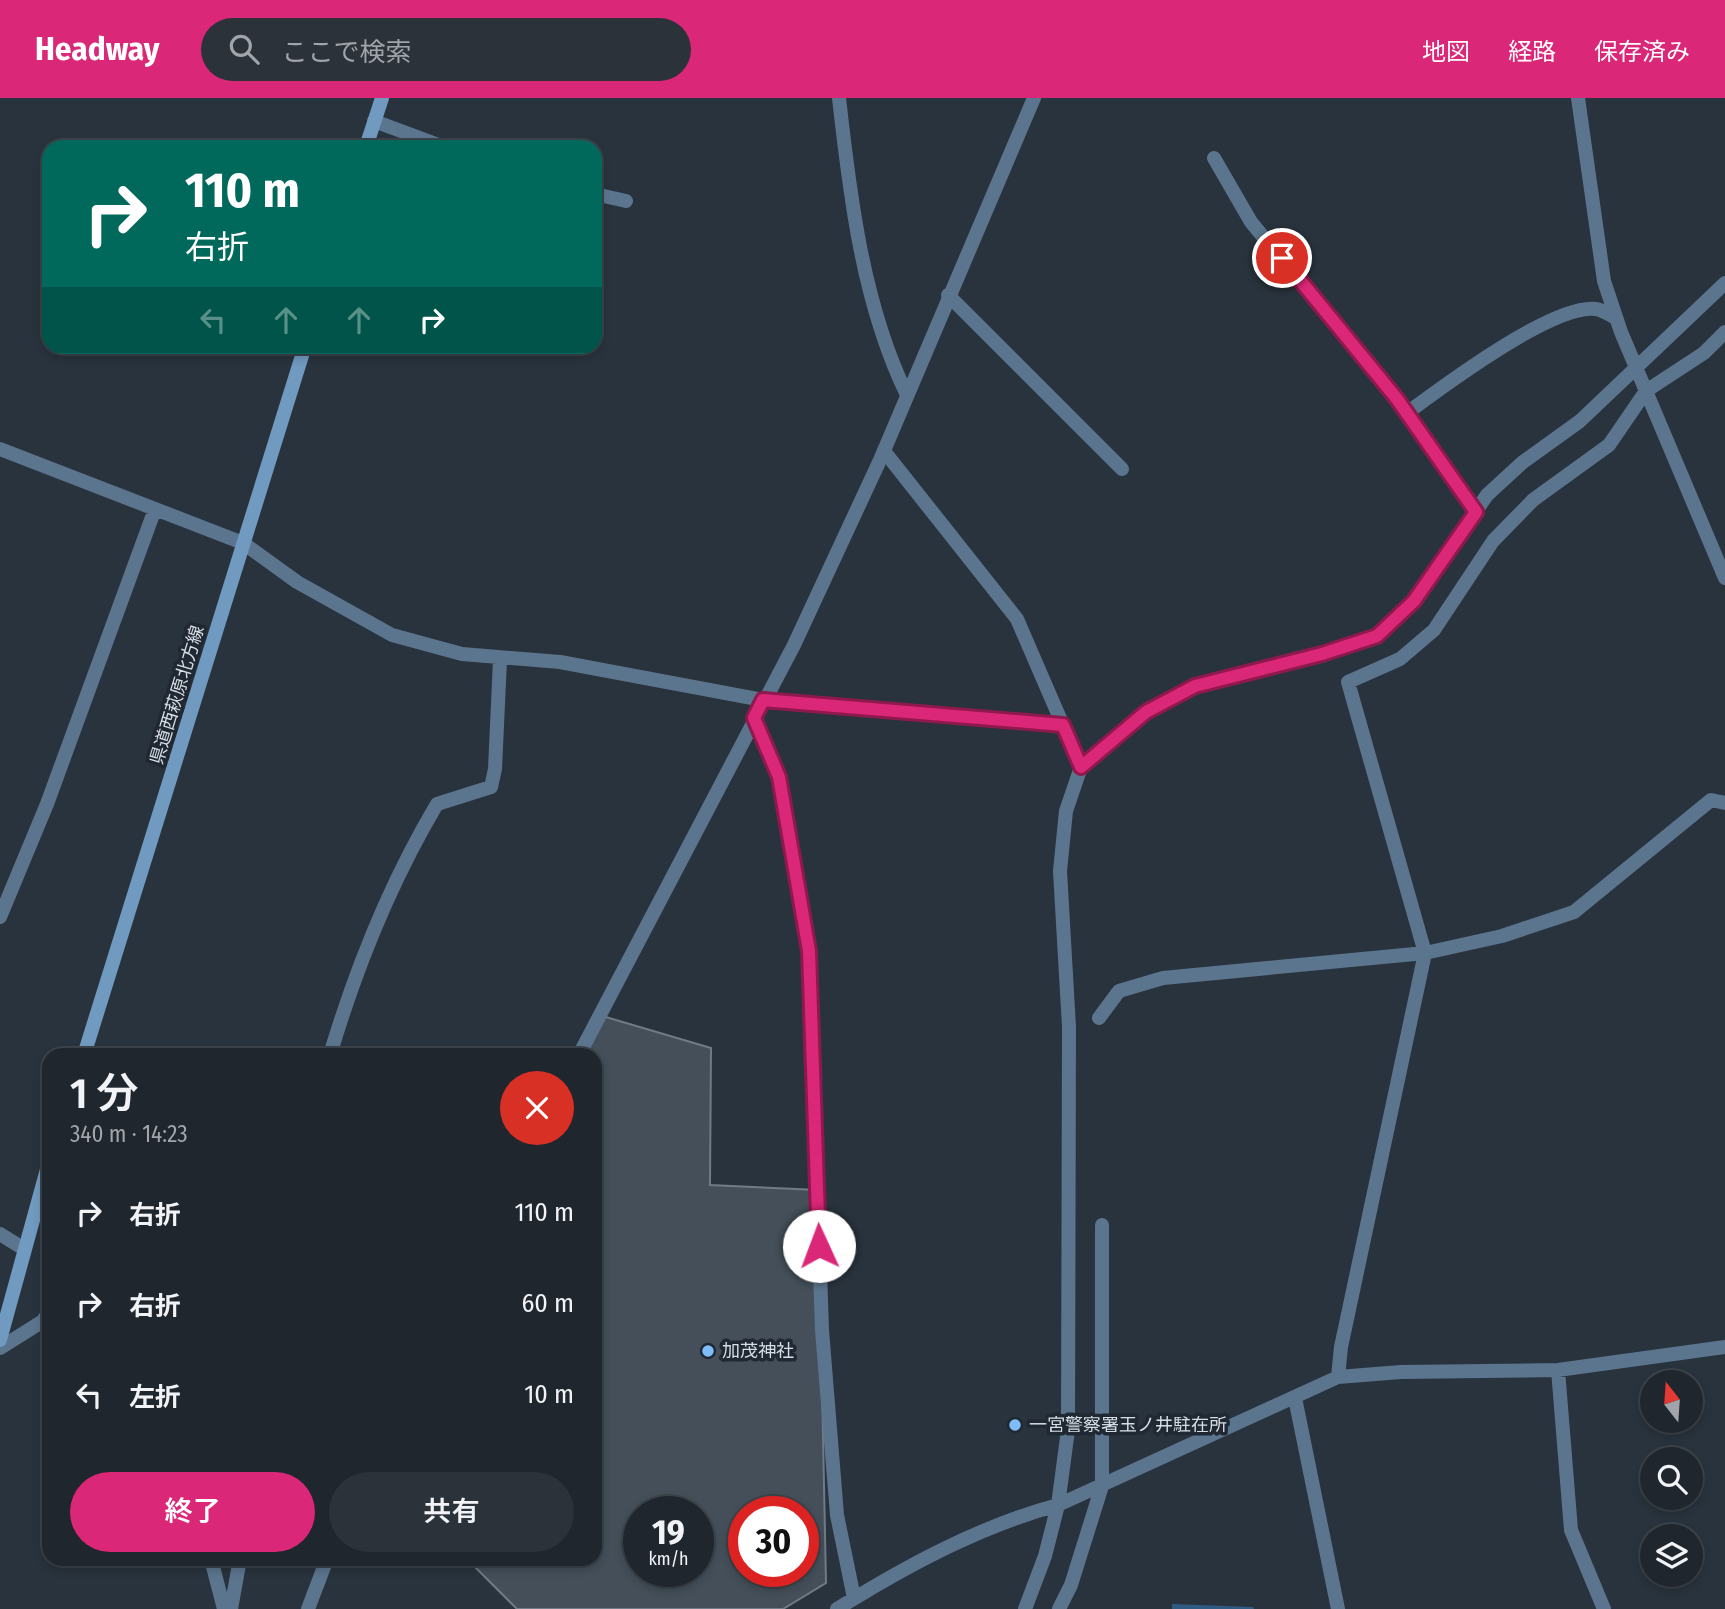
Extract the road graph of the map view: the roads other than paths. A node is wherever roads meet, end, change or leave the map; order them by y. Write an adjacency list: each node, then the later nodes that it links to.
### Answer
1 (382, 98): 5 (main road)
2 (839, 98): 18 (street)
3 (1034, 98): 12 (street)
4 (1578, 98): 13 (street)
5 (374, 121): 6 (main road); 7 (street)
6 (368, 140)
7 (425, 140)
8 (1214, 158): 19 (street)
9 (602, 196): 10 (street)
10 (626, 201)
11 (1725, 283): 16 (street)
12 (948, 295): 18 (street); 22 (street)
13 (1616, 318): 16 (street); 19 (street)
14 (1725, 332): 17 (street)
15 (302, 354): 25 (main road, 県道西萩原北方線)
16 (1635, 366): 17 (street); 24 (street)
17 (1646, 391): 26 (street); 34 (street)
18 (907, 395): 21 (street)
19 (1407, 413): 24 (street)
20 (0, 449): 23 (street)
21 (884, 451): 28 (street); 30 (street)
22 (1122, 469)
23 (155, 509): 25 (street); 33 (street)
24 (1476, 512): 31 (street)
25 (243, 542): 27 (street); 36 (main road, 県道西萩原北方線)
26 (1725, 578)
27 (500, 660): 28 (street); 37 (street)
28 (763, 700): 29 (street); 30 (street)
29 (754, 718): 38 (street); 55 (street)
30 (1063, 725): 31 (street)
31 (1081, 767): 51 (street)
32 (1725, 803): 34 (street)
33 (0, 917)
34 (1425, 953): 35 (street); 48 (street)
35 (1099, 1018)
36 (86, 1048)
37 (332, 1048)
38 (583, 1048)
39 (42, 1186): 42 (main road)
40 (1102, 1225): 50 (street)
41 (0, 1234): 42 (street)
42 (24, 1249): 44 (main road)
43 (42, 1322): 46 (street)
44 (0, 1340)
45 (1725, 1347): 47 (street)
46 (0, 1348)
47 (1558, 1370): 48 (street); 63 (street)
48 (1338, 1377): 49 (street)
49 (1296, 1398): 50 (street); 62 (street)
50 (1102, 1486): 51 (street); 61 (street)
51 (1058, 1505): 55 (street); 60 (street)
52 (213, 1566): 56 (street)
53 (239, 1566): 57 (street)
54 (324, 1566): 58 (street)
55 (854, 1598): 59 (street)
56 (225, 1609)
57 (231, 1609)
58 (308, 1609)
59 (837, 1609)
60 (1024, 1609)
61 (1059, 1609)
62 (1338, 1609)
63 (1604, 1609)

